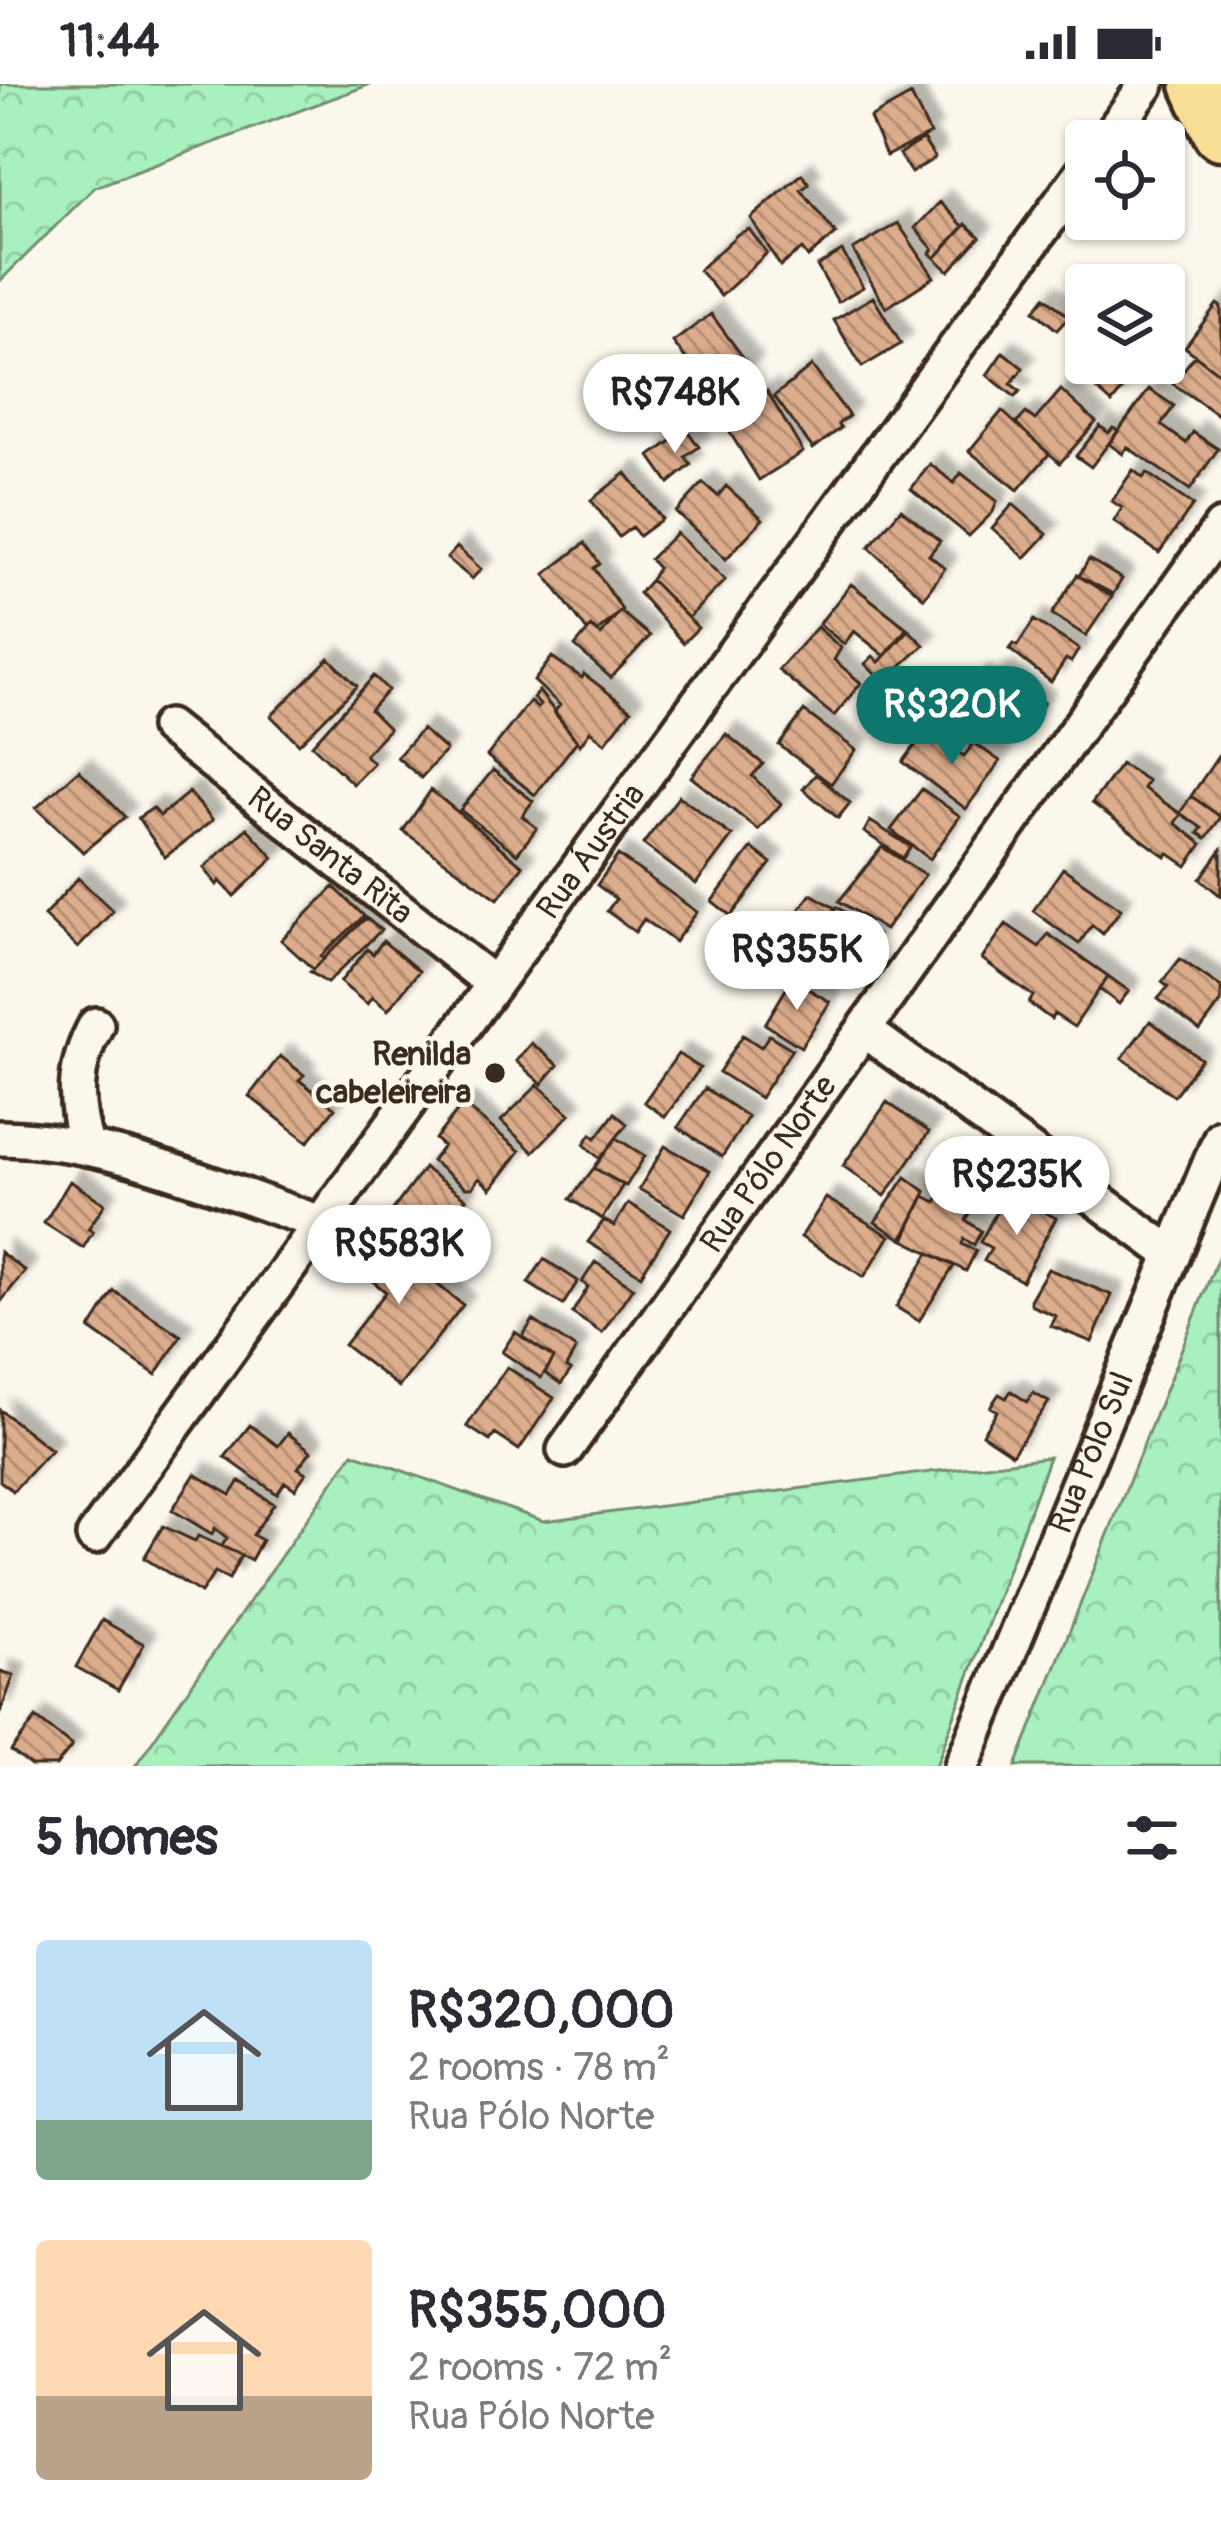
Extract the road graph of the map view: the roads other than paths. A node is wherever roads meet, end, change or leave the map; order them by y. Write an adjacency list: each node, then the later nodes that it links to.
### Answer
1 (1147, 84): 3 (street)
2 (1199, 84): 4 (main road)
3 (1121, 120)
4 (1221, 133)
5 (1065, 197): 8 (street, Rua Áustria)
6 (1221, 527): 10 (street, Rua Pólo Norte)
7 (168, 727): 8 (street, Rua Santa Rita)
8 (494, 984): 14 (street, Rua Áustria)
9 (96, 1024): 13 (street)
10 (864, 1030): 15 (street); 16 (street, Rua Pólo Norte)
11 (1221, 1137): 15 (street, Rua Pólo Sul)
12 (0, 1138): 13 (street)
13 (87, 1148): 14 (street)
14 (318, 1222): 17 (street, Rua Áustria)
15 (1173, 1255): 18 (street, Rua Pólo Sul)
16 (566, 1450)
17 (94, 1536)
18 (962, 1766)

